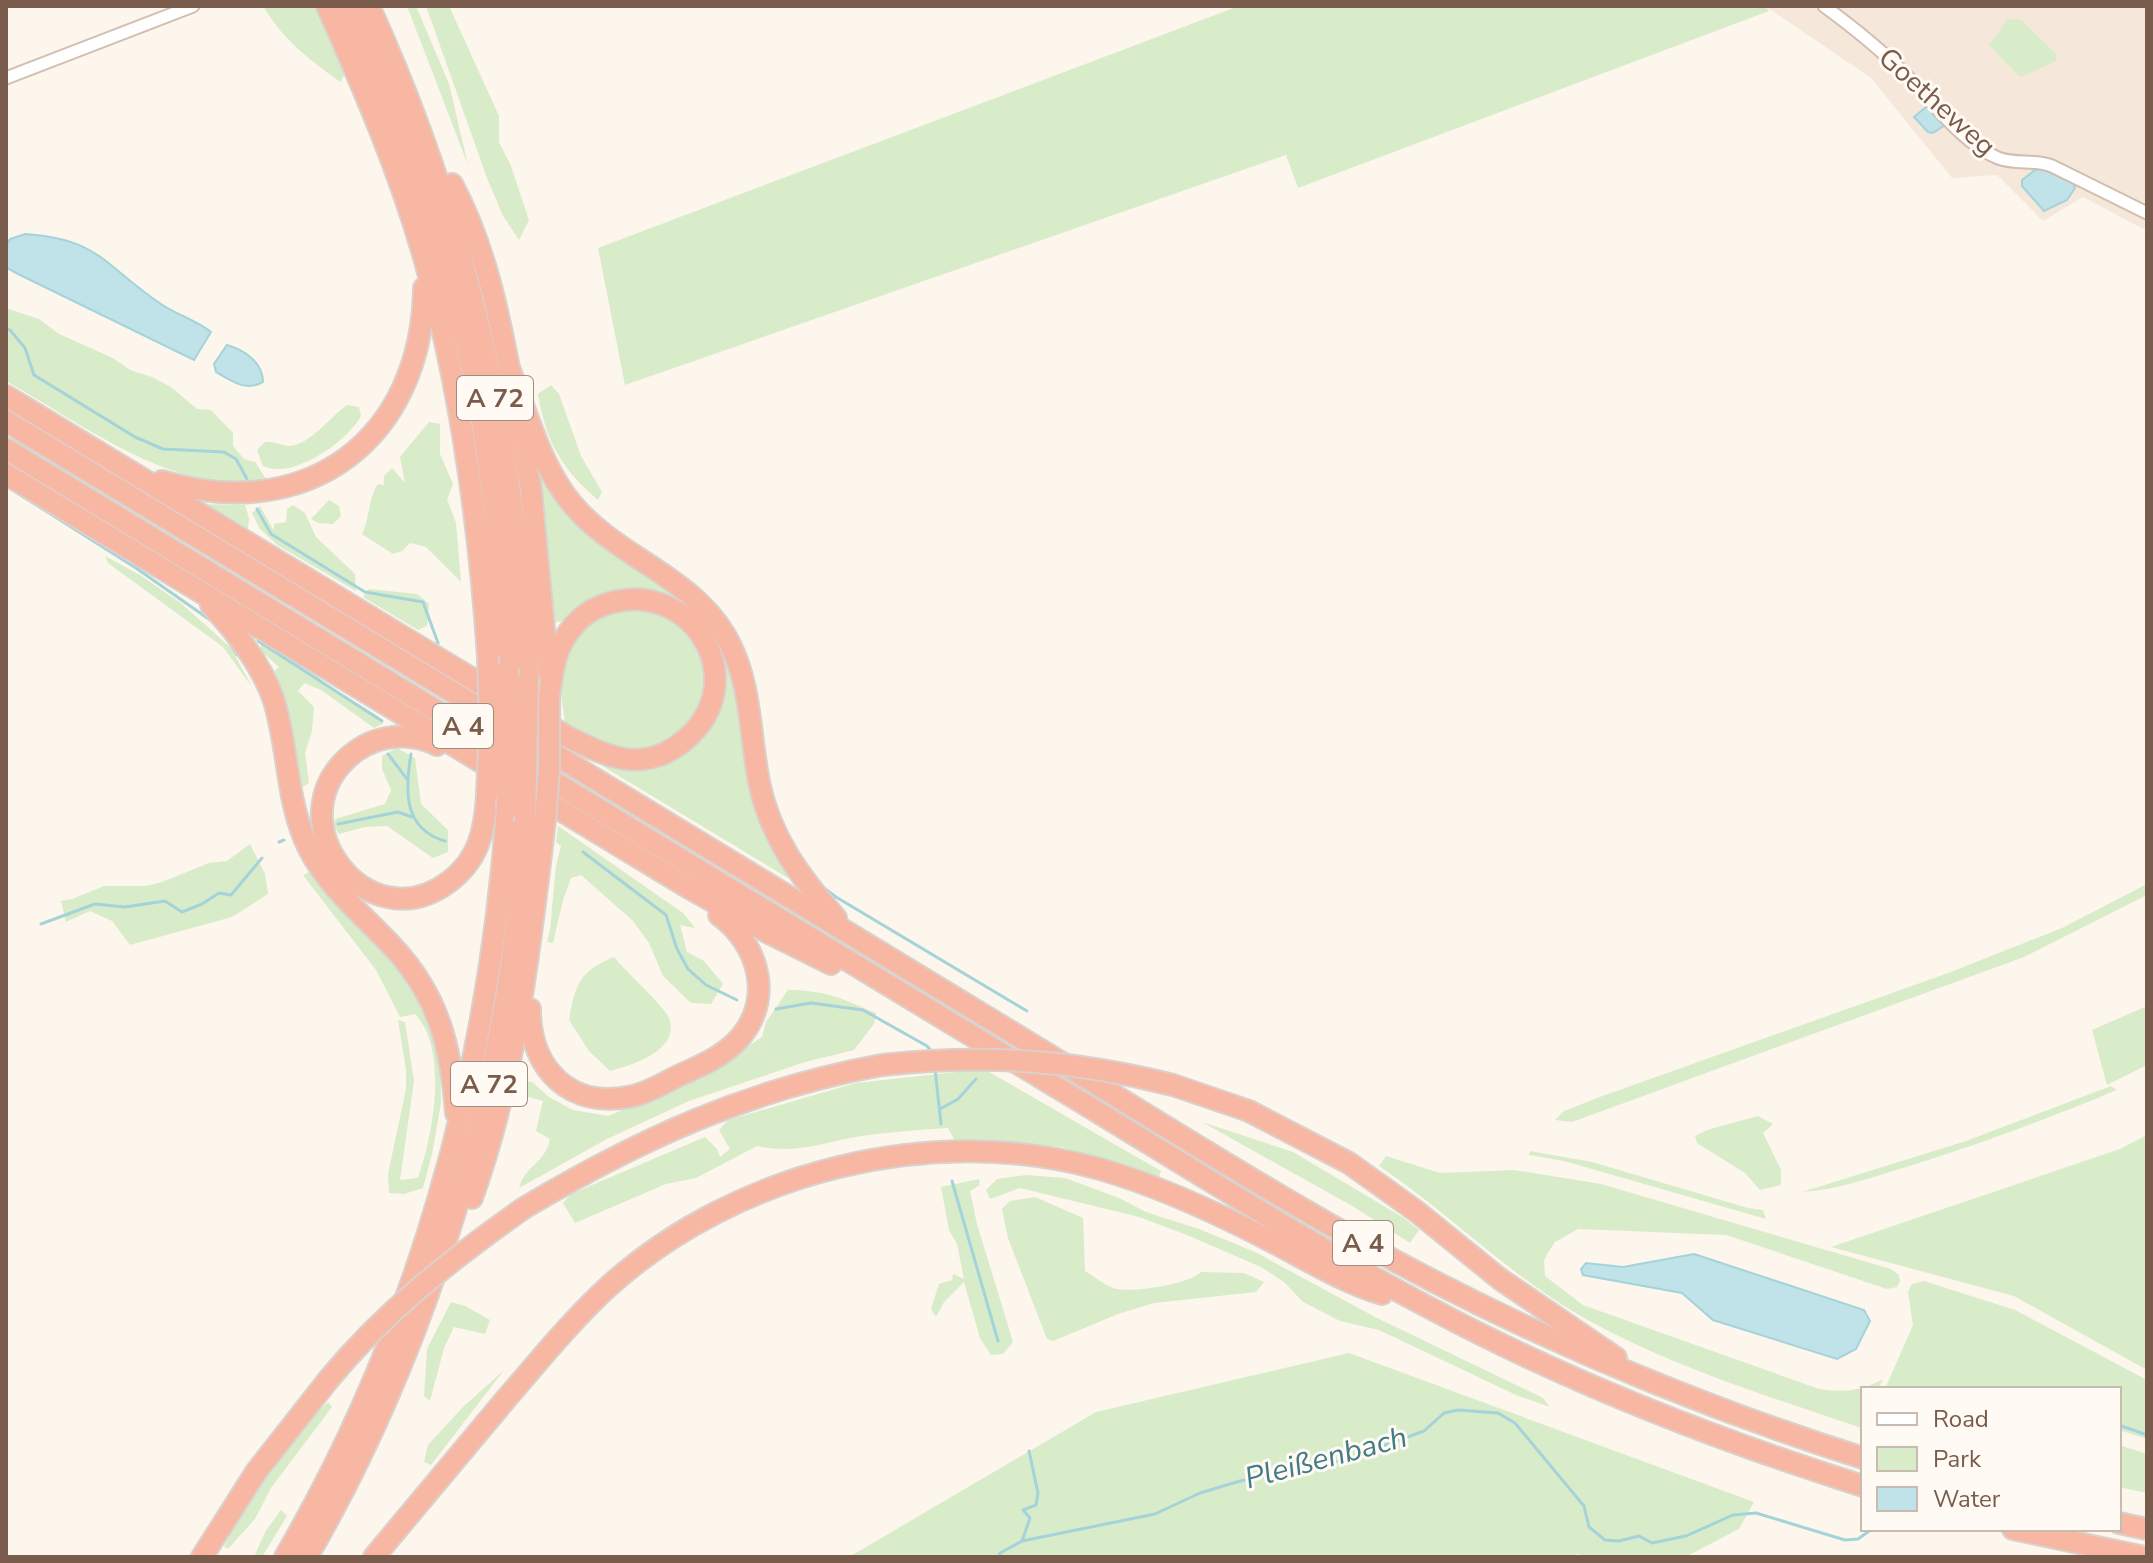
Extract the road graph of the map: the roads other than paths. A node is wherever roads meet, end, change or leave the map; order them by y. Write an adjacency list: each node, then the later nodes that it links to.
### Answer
1 (193, 6): 6 (street)
2 (327, 6): 9 (highway)
3 (348, 6): 24 (highway, A 72, bridge)
4 (369, 6): 7 (highway, A 72)
5 (1824, 6): 8 (street, Goetheweg)
6 (6, 78)
7 (420, 124): 10 (highway); 19 (highway, A 72, bridge)
8 (2147, 212)
9 (424, 260): 14 (highway); 18 (highway, bridge)
10 (509, 368): 17 (highway); 21 (highway)
11 (6, 396): 14 (highway)
12 (6, 421): 21 (highway, A 4)
13 (6, 449): 23 (highway, A 4)
14 (132, 472): 17 (highway)
15 (6, 474): 16 (highway)
16 (198, 591): 18 (highway); 24 (highway)
17 (549, 696): 19 (highway, bridge)
18 (485, 765): 20 (highway)
19 (535, 821): 22 (highway); 26 (highway, A 72)
20 (684, 885): 22 (highway); 23 (highway)
21 (849, 933): 27 (highway, A 4)
22 (527, 977): 26 (highway)
23 (920, 1004): 25 (highway, A 4)
24 (457, 1133): 34 (highway, A 72)
25 (1428, 1308): 29 (highway, A 4); 36 (highway)
26 (413, 1337): 35 (highway, A 72)
27 (1645, 1380): 28 (highway, A 4); 33 (highway, bridge)
28 (1861, 1457)
29 (1861, 1485)
30 (2121, 1523): 31 (highway)
31 (2147, 1529)
32 (2022, 1531): 37 (highway)
33 (202, 1557)
34 (285, 1557)
35 (307, 1557)
36 (374, 1557)
37 (2144, 1557)

